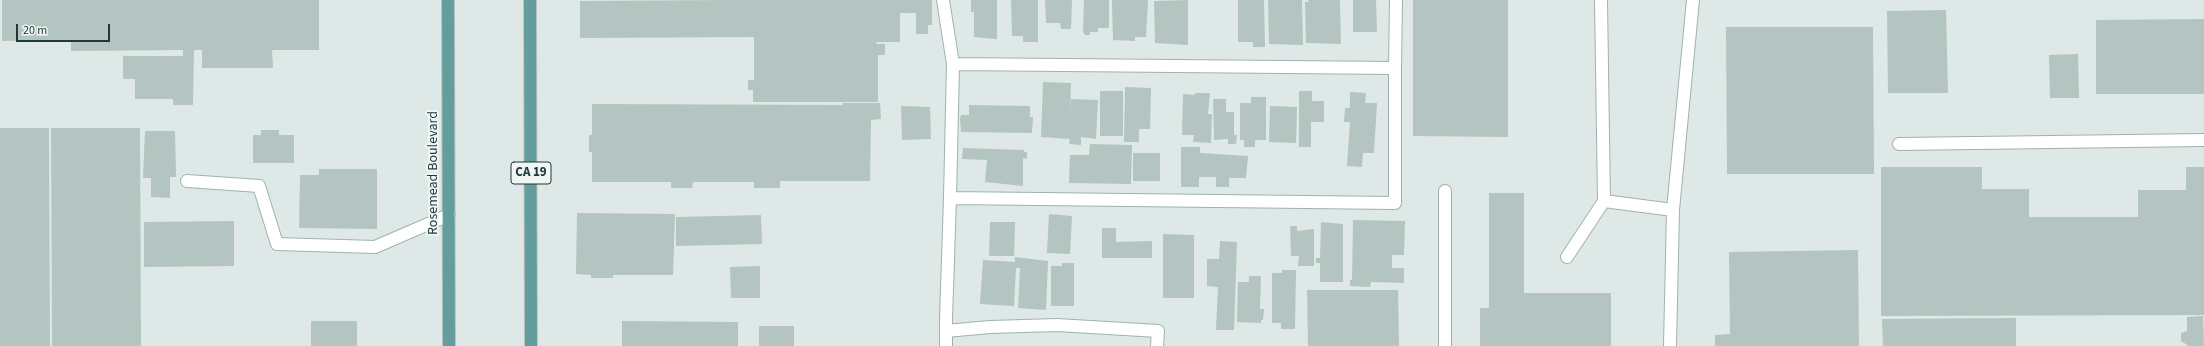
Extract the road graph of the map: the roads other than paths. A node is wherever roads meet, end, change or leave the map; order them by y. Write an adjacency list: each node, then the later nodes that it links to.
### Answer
1 (448, 0): 16 (main road, Rosemead Boulevard)
2 (530, 0): 20 (main road, CA 19)
3 (943, 0): 7 (lane)
4 (1396, 0): 8 (lane)
5 (1601, 0): 14 (lane)
6 (1693, 0): 15 (lane)
7 (953, 64): 8 (lane); 13 (lane)
8 (1395, 68): 13 (lane)
9 (2204, 140): 10 (lane)
10 (1898, 144)
11 (187, 181): 16 (lane)
12 (1444, 191): 23 (lane)
13 (950, 198): 18 (lane)
14 (1604, 201): 15 (lane); 17 (lane)
15 (1673, 210): 24 (lane)
16 (449, 215): 19 (main road, Rosemead Boulevard)
17 (1567, 257)
18 (946, 331): 21 (lane); 22 (lane)
19 (449, 346)
20 (531, 346)
21 (946, 346)
22 (1157, 346)
23 (1445, 346)
24 (1670, 346)

